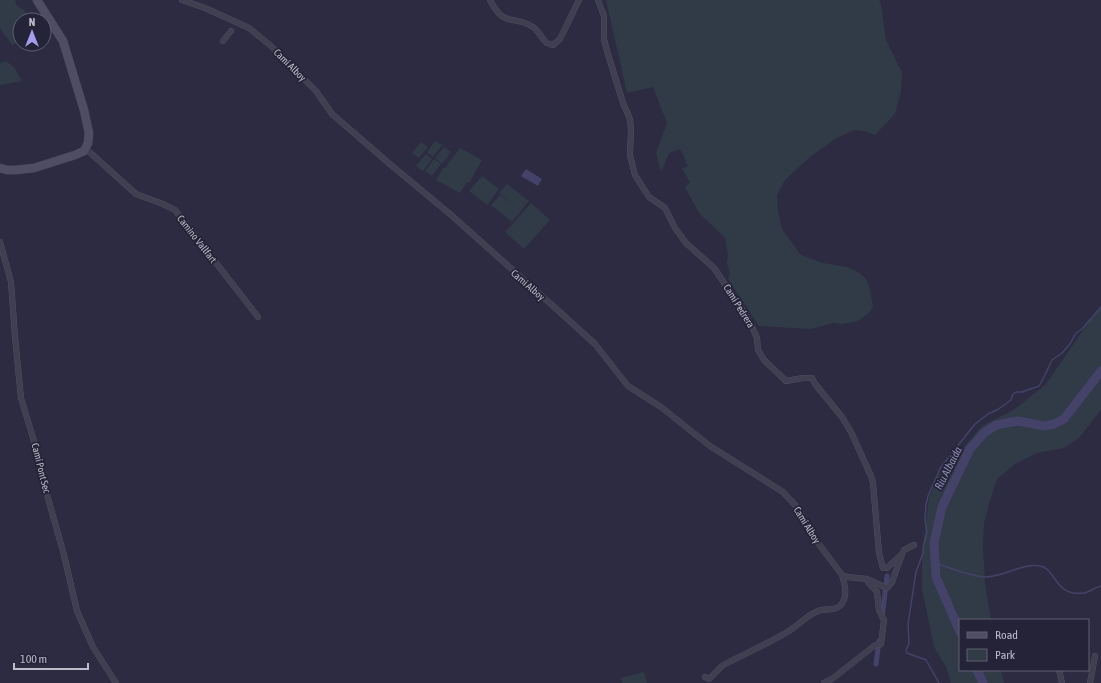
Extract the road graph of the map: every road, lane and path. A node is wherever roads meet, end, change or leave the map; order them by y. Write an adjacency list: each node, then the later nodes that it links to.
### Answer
1 (37, 0): 8 (main road)
2 (182, 0): 14 (street, Camí Alboy)
3 (490, 0): 4 (street)
4 (579, 0)
5 (598, 0): 13 (street, Camí Pedrera)
6 (231, 31): 7 (street)
7 (223, 41)
8 (85, 148): 9 (main road); 11 (street, Camino Vallfart)
9 (0, 168)
10 (0, 242): 19 (street, Camí Pont Sec)
11 (258, 317)
12 (914, 545): 13 (street)
13 (902, 554): 15 (street)
14 (842, 575): 15 (street); 18 (street)
15 (861, 578): 20 (street)
16 (1095, 656): 22 (street)
17 (1059, 671): 21 (street)
18 (705, 677)
19 (116, 683)
20 (824, 683)
21 (1062, 683)
22 (1090, 683)

